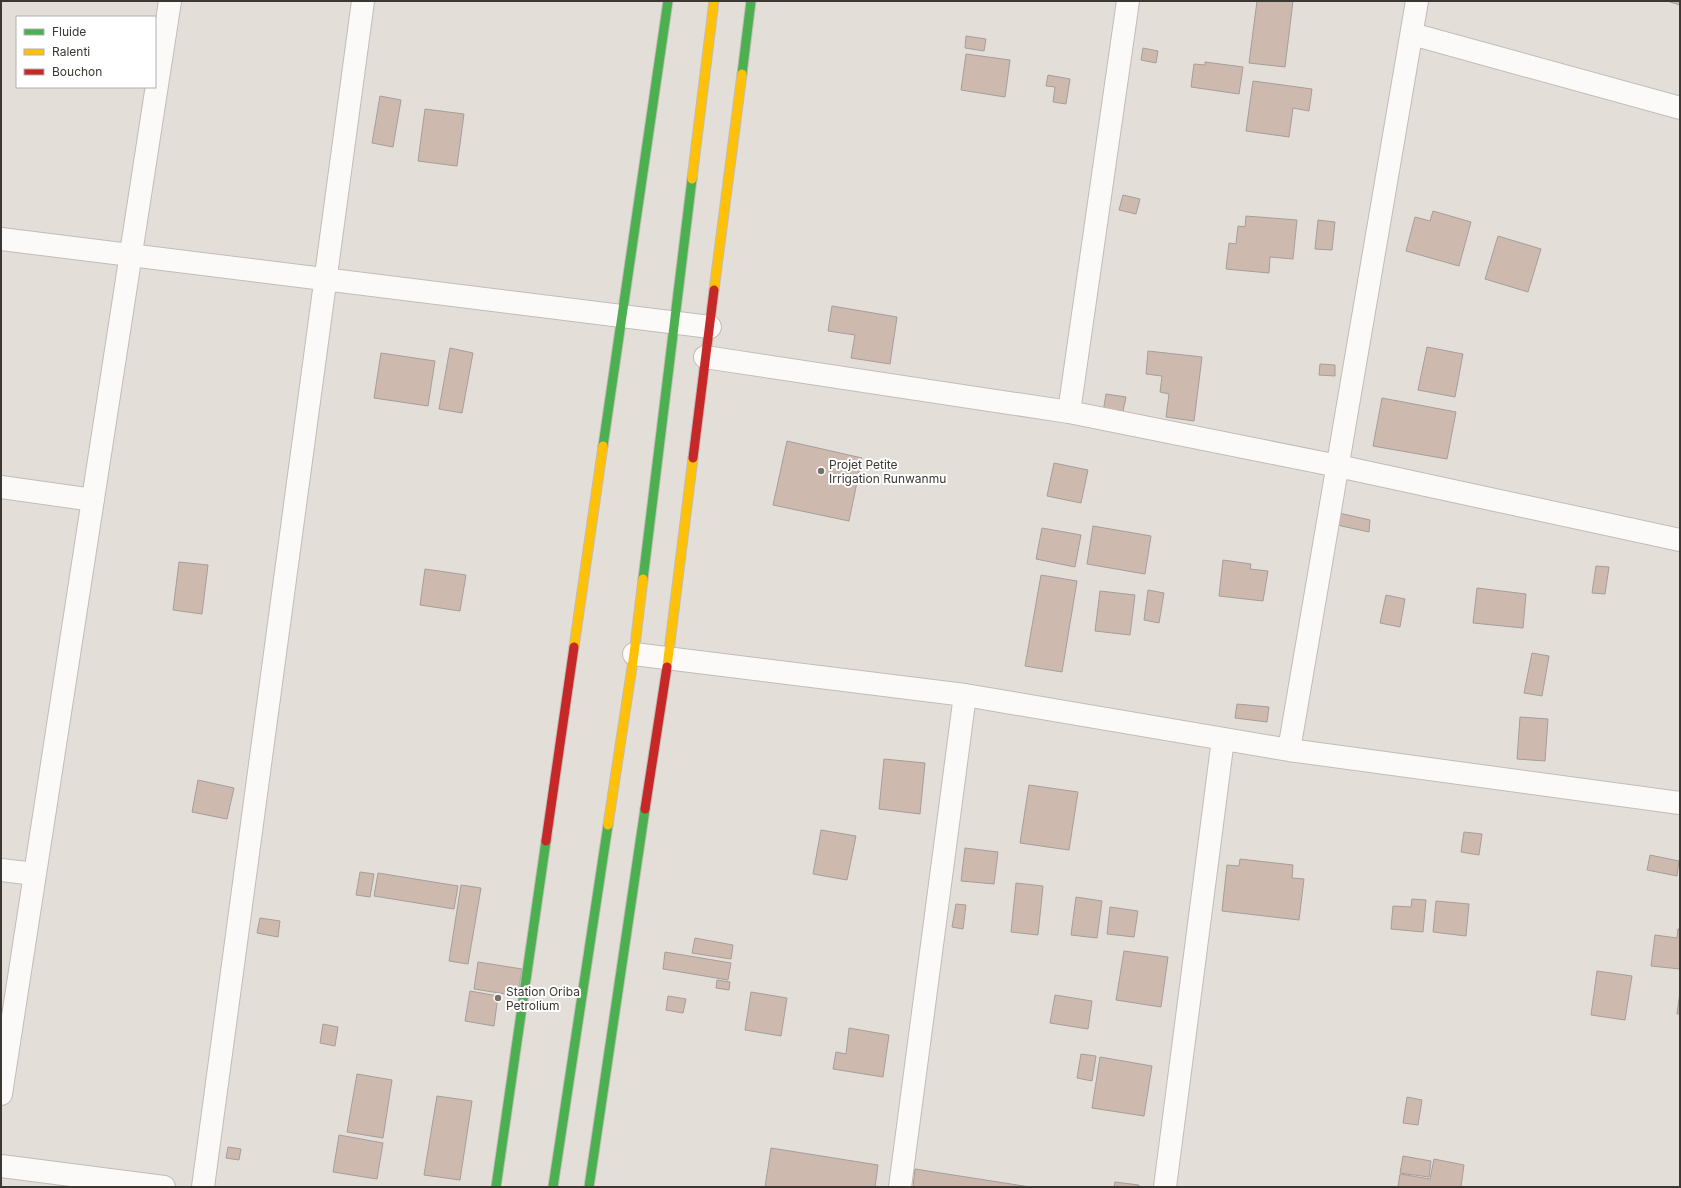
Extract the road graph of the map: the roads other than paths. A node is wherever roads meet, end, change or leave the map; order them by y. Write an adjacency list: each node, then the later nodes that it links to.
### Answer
1 (170, 1): 11 (street)
2 (363, 1): 12 (street)
3 (668, 1): 13 (main road)
4 (714, 1): 14 (main road)
5 (751, 1): 15 (main road)
6 (1128, 1): 17 (street)
7 (1417, 1): 8 (street)
8 (1412, 34): 9 (street); 18 (street)
9 (1680, 108)
10 (1, 239): 11 (street)
11 (131, 256): 12 (street); 20 (street)
12 (326, 279): 13 (street); 33 (street)
13 (622, 316): 14 (street); 34 (main road)
14 (674, 323): 15 (street); 22 (main road)
15 (710, 327): 16 (main road)
16 (705, 357): 17 (street); 23 (main road)
17 (1070, 412): 18 (street)
18 (1338, 466): 21 (street); 26 (street)
19 (1, 487): 20 (street)
20 (93, 500): 29 (street)
21 (1680, 540)
22 (634, 654): 23 (street); 35 (main road)
23 (668, 658): 24 (street); 36 (main road)
24 (965, 696): 25 (street); 37 (street)
25 (1223, 739): 26 (street); 38 (street)
26 (1289, 750): 27 (street)
27 (1680, 803)
28 (1, 870): 29 (street)
29 (35, 874): 30 (street)
30 (1, 1094)
31 (1, 1166): 32 (street)
32 (164, 1187)
33 (203, 1187)
34 (496, 1187)
35 (554, 1187)
36 (589, 1187)
37 (900, 1187)
38 (1165, 1187)

